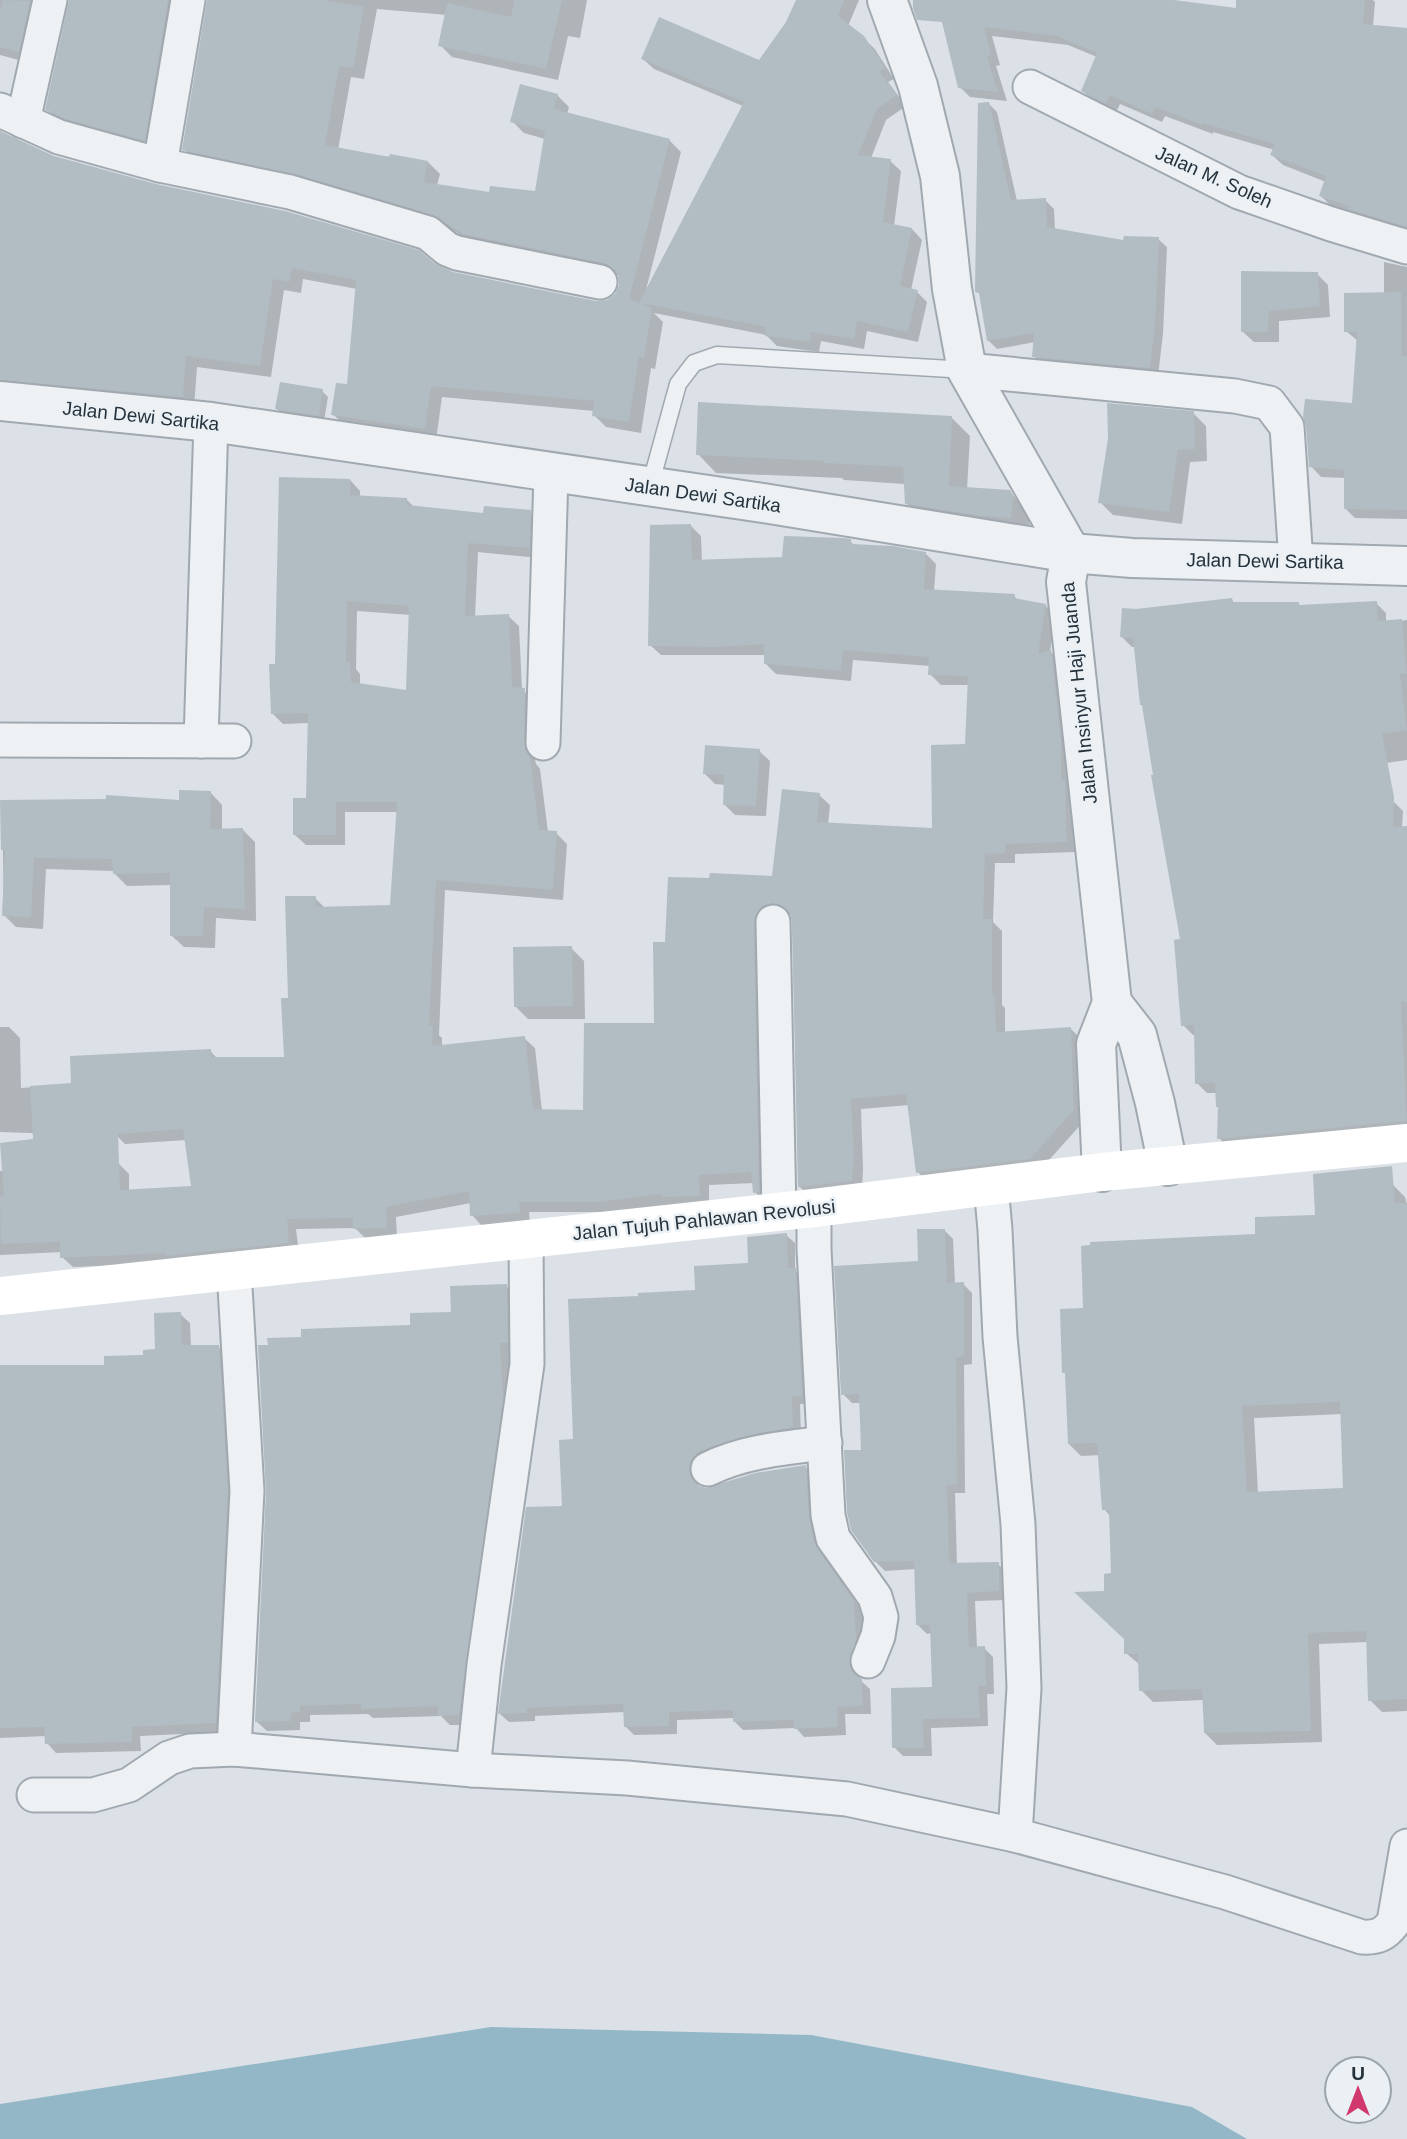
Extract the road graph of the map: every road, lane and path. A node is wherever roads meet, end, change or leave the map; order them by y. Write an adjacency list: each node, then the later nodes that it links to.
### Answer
1 (50, 0): 5 (street)
2 (188, 0): 6 (street)
3 (887, 0): 9 (street)
4 (1030, 87): 7 (street, Jalan M. Soleh)
5 (12, 116): 6 (street)
6 (160, 165): 8 (street)
7 (1407, 247)
8 (600, 282)
9 (967, 370): 13 (lane); 14 (street); 15 (street)
10 (0, 401): 11 (street, Jalan Dewi Sartika)
11 (211, 422): 12 (street, Jalan Dewi Sartika); 18 (street)
12 (551, 474): 13 (street, Jalan Dewi Sartika); 20 (street)
13 (649, 488): 14 (street, Jalan Dewi Sartika)
14 (1071, 553): 15 (street, Jalan Dewi Sartika); 22 (street, Jalan Insinyur Haji Juanda)
15 (1296, 562): 16 (street, Jalan Dewi Sartika)
16 (1407, 566)
17 (0, 740): 18 (street)
18 (201, 741): 19 (street)
19 (234, 741)
20 (543, 743)
21 (773, 922): 27 (street)
22 (1112, 1003): 24 (street); 25 (street, Jalan Insinyur Haji Juanda)
23 (1407, 1143): 24 (main road, Jalan Tujuh Pahlawan Revolusi)
24 (1168, 1166): 25 (main road, Jalan Tujuh Pahlawan Revolusi)
25 (1102, 1172): 26 (main road, Jalan Tujuh Pahlawan Revolusi)
26 (991, 1185): 27 (main road, Jalan Tujuh Pahlawan Revolusi); 37 (street)
27 (797, 1210): 28 (main road, Jalan Tujuh Pahlawan Revolusi); 31 (street)
28 (526, 1239): 29 (main road, Jalan Tujuh Pahlawan Revolusi); 35 (street)
29 (234, 1270): 30 (main road, Jalan Tujuh Pahlawan Revolusi); 34 (street)
30 (0, 1296)
31 (825, 1443): 32 (street); 33 (street)
32 (708, 1469)
33 (868, 1661)
34 (234, 1749): 35 (street); 36 (street)
35 (472, 1770): 37 (street)
36 (34, 1795)
37 (1015, 1835): 38 (street)
38 (1407, 1846)

